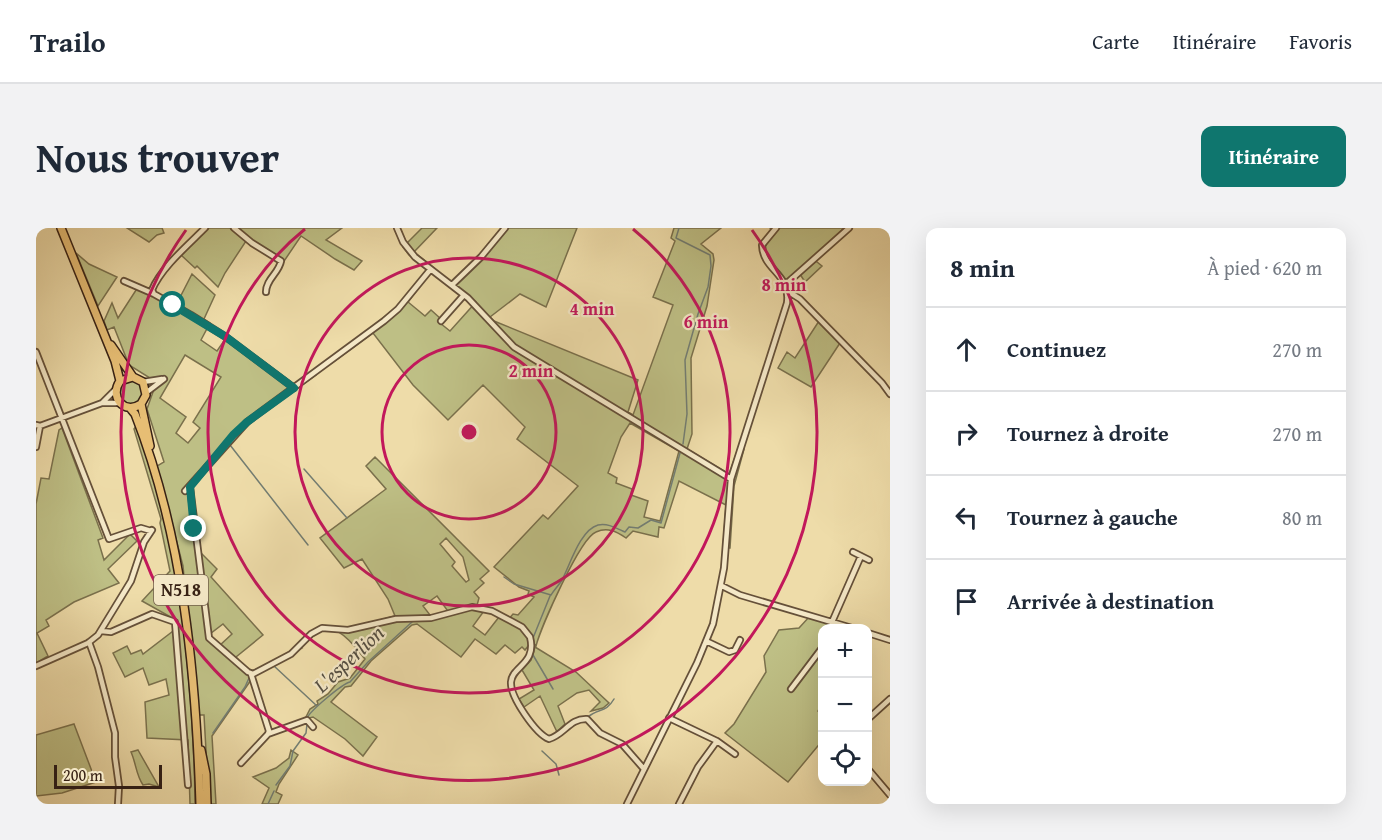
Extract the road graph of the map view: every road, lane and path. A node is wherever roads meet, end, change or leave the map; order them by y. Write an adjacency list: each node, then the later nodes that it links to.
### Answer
1 (61, 228): 18 (highway)
2 (204, 228): 15 (street)
3 (234, 228): 13 (street)
4 (397, 228): 9 (street)
5 (505, 228): 12 (street)
6 (766, 228): 8 (street)
7 (849, 228): 11 (street)
8 (774, 230): 11 (street)
9 (430, 270): 12 (street); 23 (street)
10 (124, 281): 15 (street)
11 (786, 284): 14 (street)
12 (452, 285): 16 (street)
13 (266, 292)
14 (789, 292): 26 (street); 35 (street)
15 (154, 294): 23 (street)
16 (464, 295): 17 (street); 35 (street)
17 (441, 321)
18 (105, 335): 20 (highway); 21 (highway)
19 (36, 351): 31 (street)
20 (133, 376): 21 (highway); 22 (highway)
21 (120, 381): 24 (highway)
22 (143, 382): 25 (highway); 25 (street)
23 (294, 388): 52 (street)
24 (116, 389): 27 (street); 28 (highway)
25 (147, 392): 29 (highway)
26 (890, 394)
27 (102, 403): 28 (street); 31 (street)
28 (120, 403): 30 (highway)
29 (141, 404): 30 (highway); 34 (highway, N518)
30 (130, 408): 34 (highway, N518)
31 (63, 417): 32 (street); 44 (street)
32 (38, 425): 33 (street)
33 (36, 447)
34 (153, 464): 57 (highway, N518)
35 (731, 479): 39 (street)
36 (852, 552): 37 (street)
37 (861, 556): 38 (street); 42 (street)
38 (869, 560)
39 (722, 586): 40 (street); 41 (street)
40 (720, 593): 41 (street); 47 (street)
41 (736, 594): 42 (street)
42 (832, 622): 43 (street)
43 (835, 624)
44 (101, 631): 49 (street); 65 (street)
45 (872, 635): 46 (street)
46 (890, 640)
47 (706, 641): 48 (street); 56 (street)
48 (741, 641)
49 (90, 642): 51 (street); 67 (street)
50 (818, 653): 53 (street)
51 (36, 666)
52 (251, 674): 59 (street); 63 (street)
53 (791, 689)
54 (890, 699): 55 (street)
55 (872, 715)
56 (669, 718): 60 (street); 63 (street)
57 (194, 719): 68 (highway, N518); 69 (highway, N518)
58 (313, 727): 59 (street)
59 (268, 734): 62 (street)
60 (717, 741): 61 (street); 71 (street)
61 (735, 754)
62 (242, 763)
63 (644, 770): 70 (street)
64 (872, 775): 66 (street)
65 (188, 785)
66 (890, 795)
67 (118, 804)
68 (200, 804)
69 (207, 804)
70 (627, 804)
71 (679, 804)

